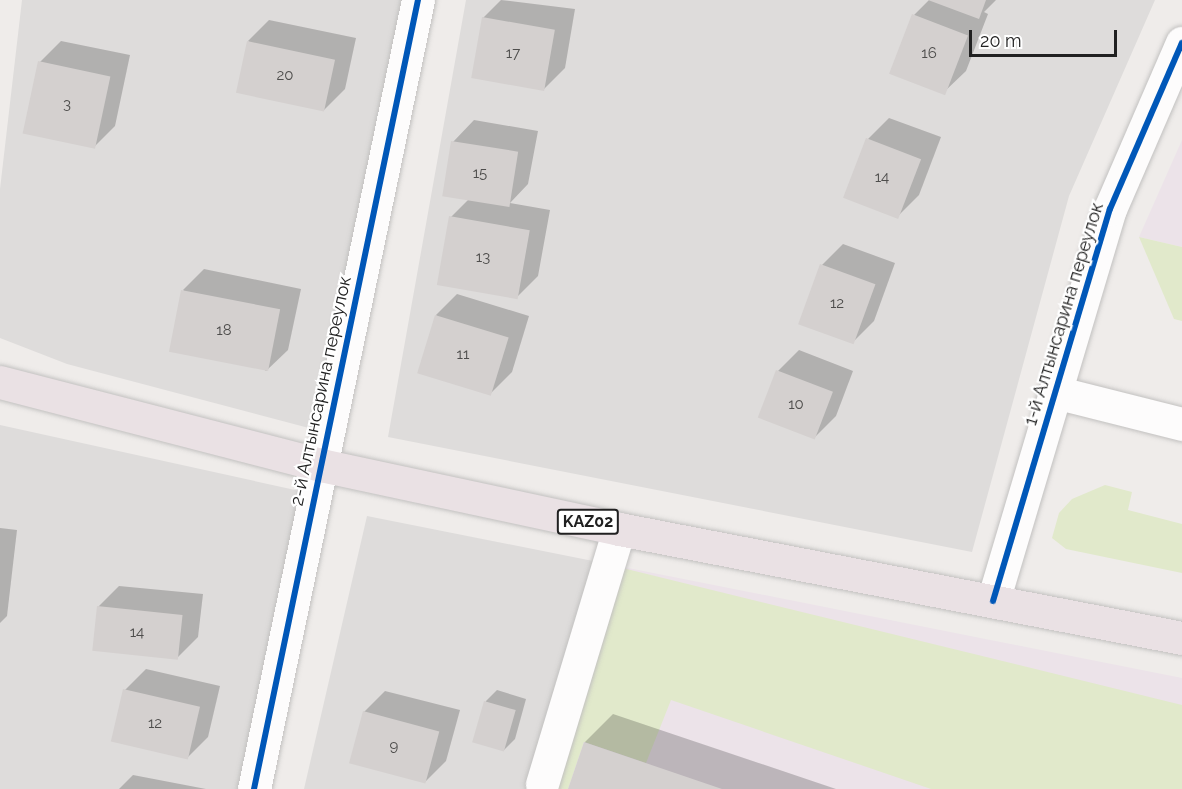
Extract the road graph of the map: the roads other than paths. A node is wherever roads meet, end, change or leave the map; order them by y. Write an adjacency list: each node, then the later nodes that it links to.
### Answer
1 (418, 0): 6 (street, 2-й Алтынсарина переулок)
2 (1182, 43): 4 (street, 1-й Алтынсарина переулок)
3 (0, 382): 6 (highway, KAZ02)
4 (1055, 392): 5 (street); 8 (street, 1-й Алтынсарина переулок)
5 (1182, 424)
6 (321, 465): 7 (highway, KAZ02); 11 (street, 2-й Алтынсарина переулок)
7 (619, 529): 8 (highway, KAZ02); 10 (street)
8 (993, 601): 9 (highway, KAZ02)
9 (1182, 638)
10 (542, 784)
11 (254, 789)

